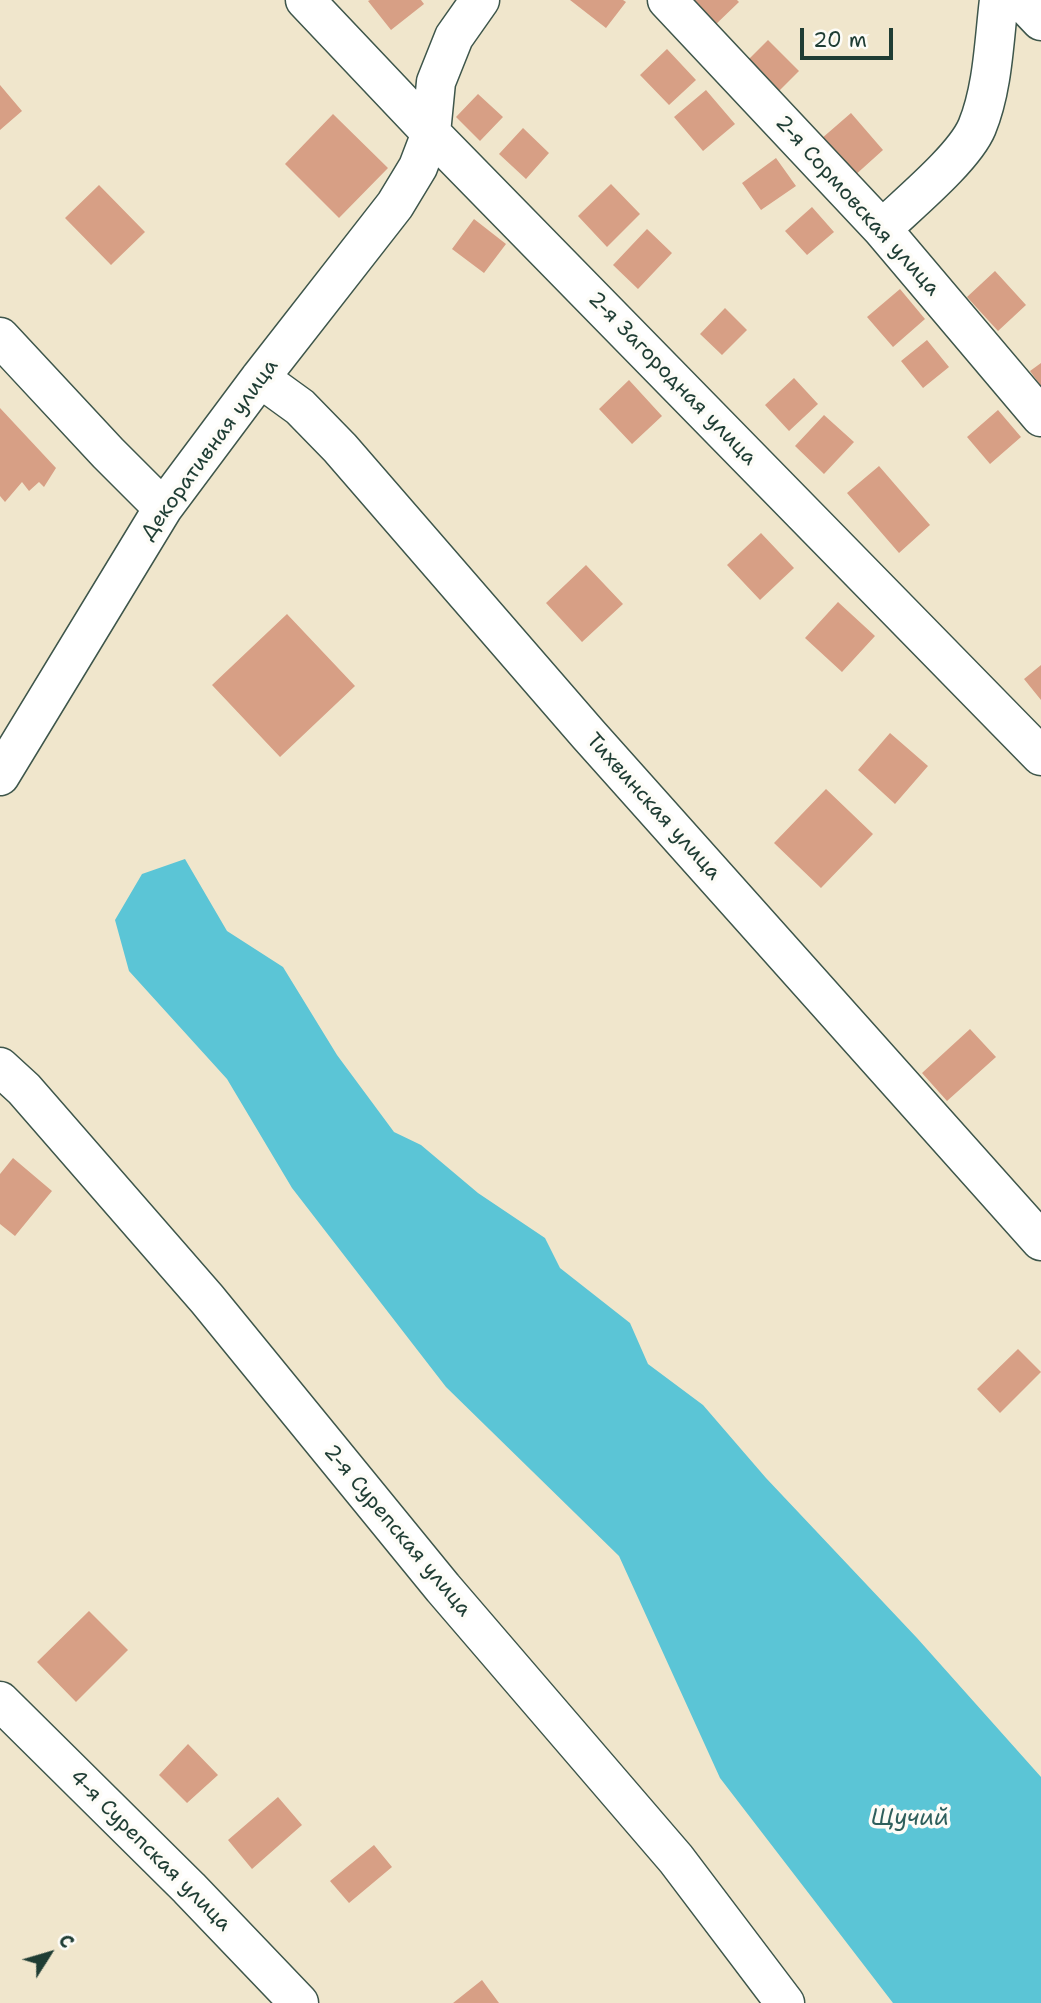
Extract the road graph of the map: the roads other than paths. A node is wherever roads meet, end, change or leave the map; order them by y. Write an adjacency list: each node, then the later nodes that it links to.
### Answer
1 (304, 0): 7 (street, 2-я Загородная улица)
2 (480, 0): 7 (street, Декоративная улица)
3 (667, 0): 8 (street, 2-я Сормовская улица)
4 (999, 0): 8 (street)
5 (1021, 0): 6 (street)
6 (1041, 21)
7 (431, 133): 10 (street, Декоративная улица); 13 (street, 2-я Загородная улица)
8 (882, 229): 11 (street, 2-я Сормовская улица)
9 (0, 337): 12 (street)
10 (260, 378): 12 (street, Декоративная улица); 16 (street, Тихвинская улица)
11 (1041, 417)
12 (163, 508): 14 (street, Декоративная улица)
13 (1039, 750)
14 (0, 776)
15 (0, 1067): 19 (street, 2-я Сурепская улица)
16 (1041, 1241)
17 (0, 1701): 18 (street, 4-я Сурепская улица)
18 (299, 2003)
19 (785, 2003)

